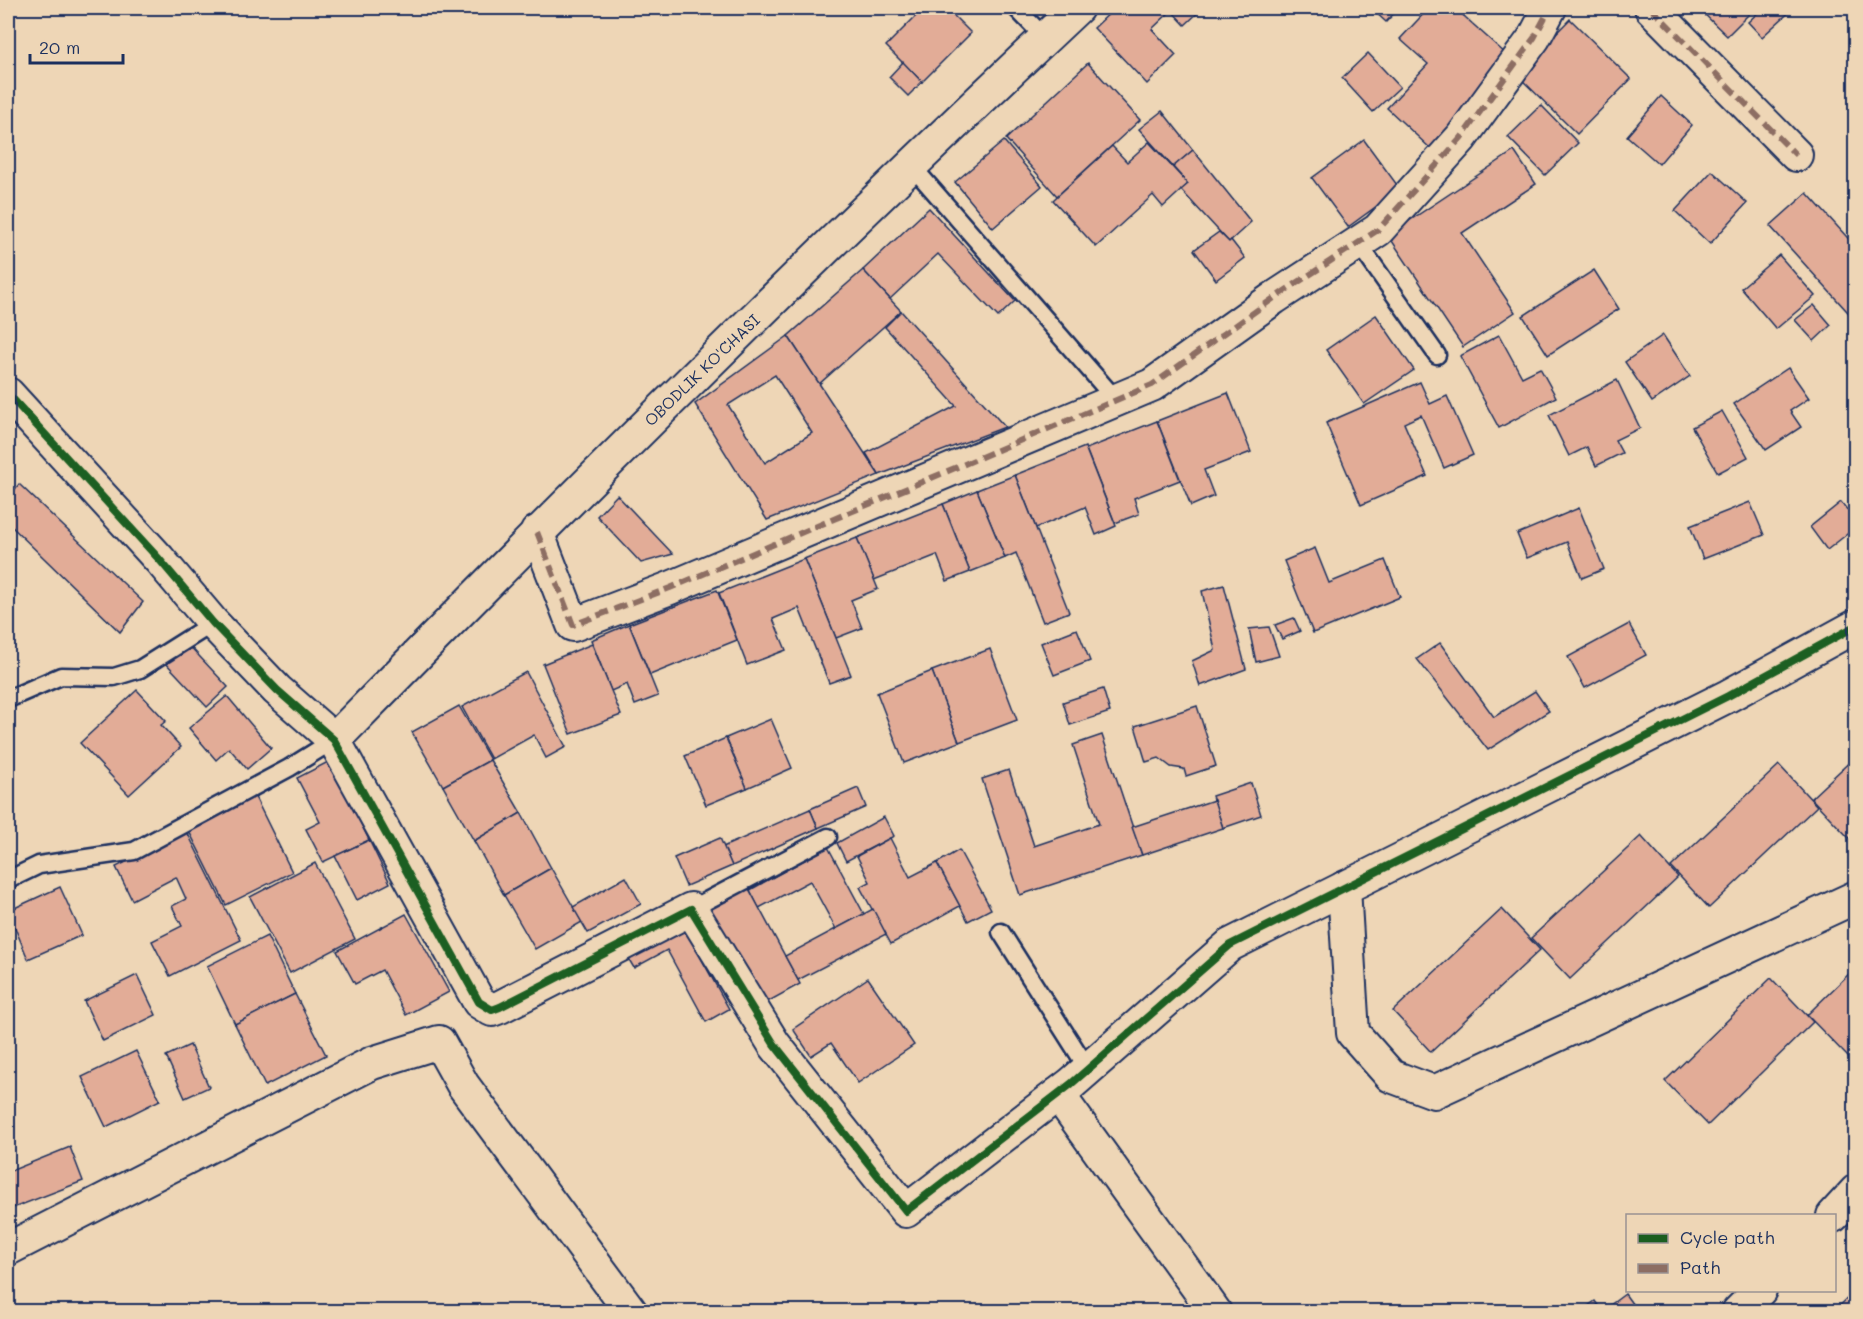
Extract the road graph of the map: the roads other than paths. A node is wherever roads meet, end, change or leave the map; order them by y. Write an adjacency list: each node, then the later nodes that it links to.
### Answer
1 (1016, 8): 5 (lane)
2 (1077, 8): 5 (street, OBODLIK KO'CHASI)
3 (1550, 8): 8 (street)
4 (1652, 8): 6 (street)
5 (1045, 38): 7 (street, OBODLIK KO'CHASI)
6 (1796, 155)
7 (911, 165): 11 (lane); 12 (street, OBODLIK KO'CHASI)
8 (1358, 243): 9 (lane); 11 (street)
9 (1437, 355)
10 (8, 393): 13 (street)
11 (1116, 400): 12 (street)
12 (537, 532): 16 (street, OBODLIK KO'CHASI)
13 (213, 622): 15 (lane); 16 (street)
14 (1856, 627): 19 (street)
15 (8, 699)
16 (334, 740): 18 (lane); 21 (street)
17 (828, 837): 21 (lane)
18 (8, 880)
19 (1344, 888): 20 (street); 23 (street)
20 (1856, 897)
21 (691, 909): 24 (street)
22 (1001, 932): 23 (lane)
23 (1088, 1069): 24 (street)
24 (1058, 1094): 30 (street)
25 (1856, 1191): 26 (street)
26 (1834, 1214)
27 (8, 1249): 29 (street)
28 (1758, 1292): 31 (street)
29 (631, 1311)
30 (1215, 1311)
31 (1738, 1311)

